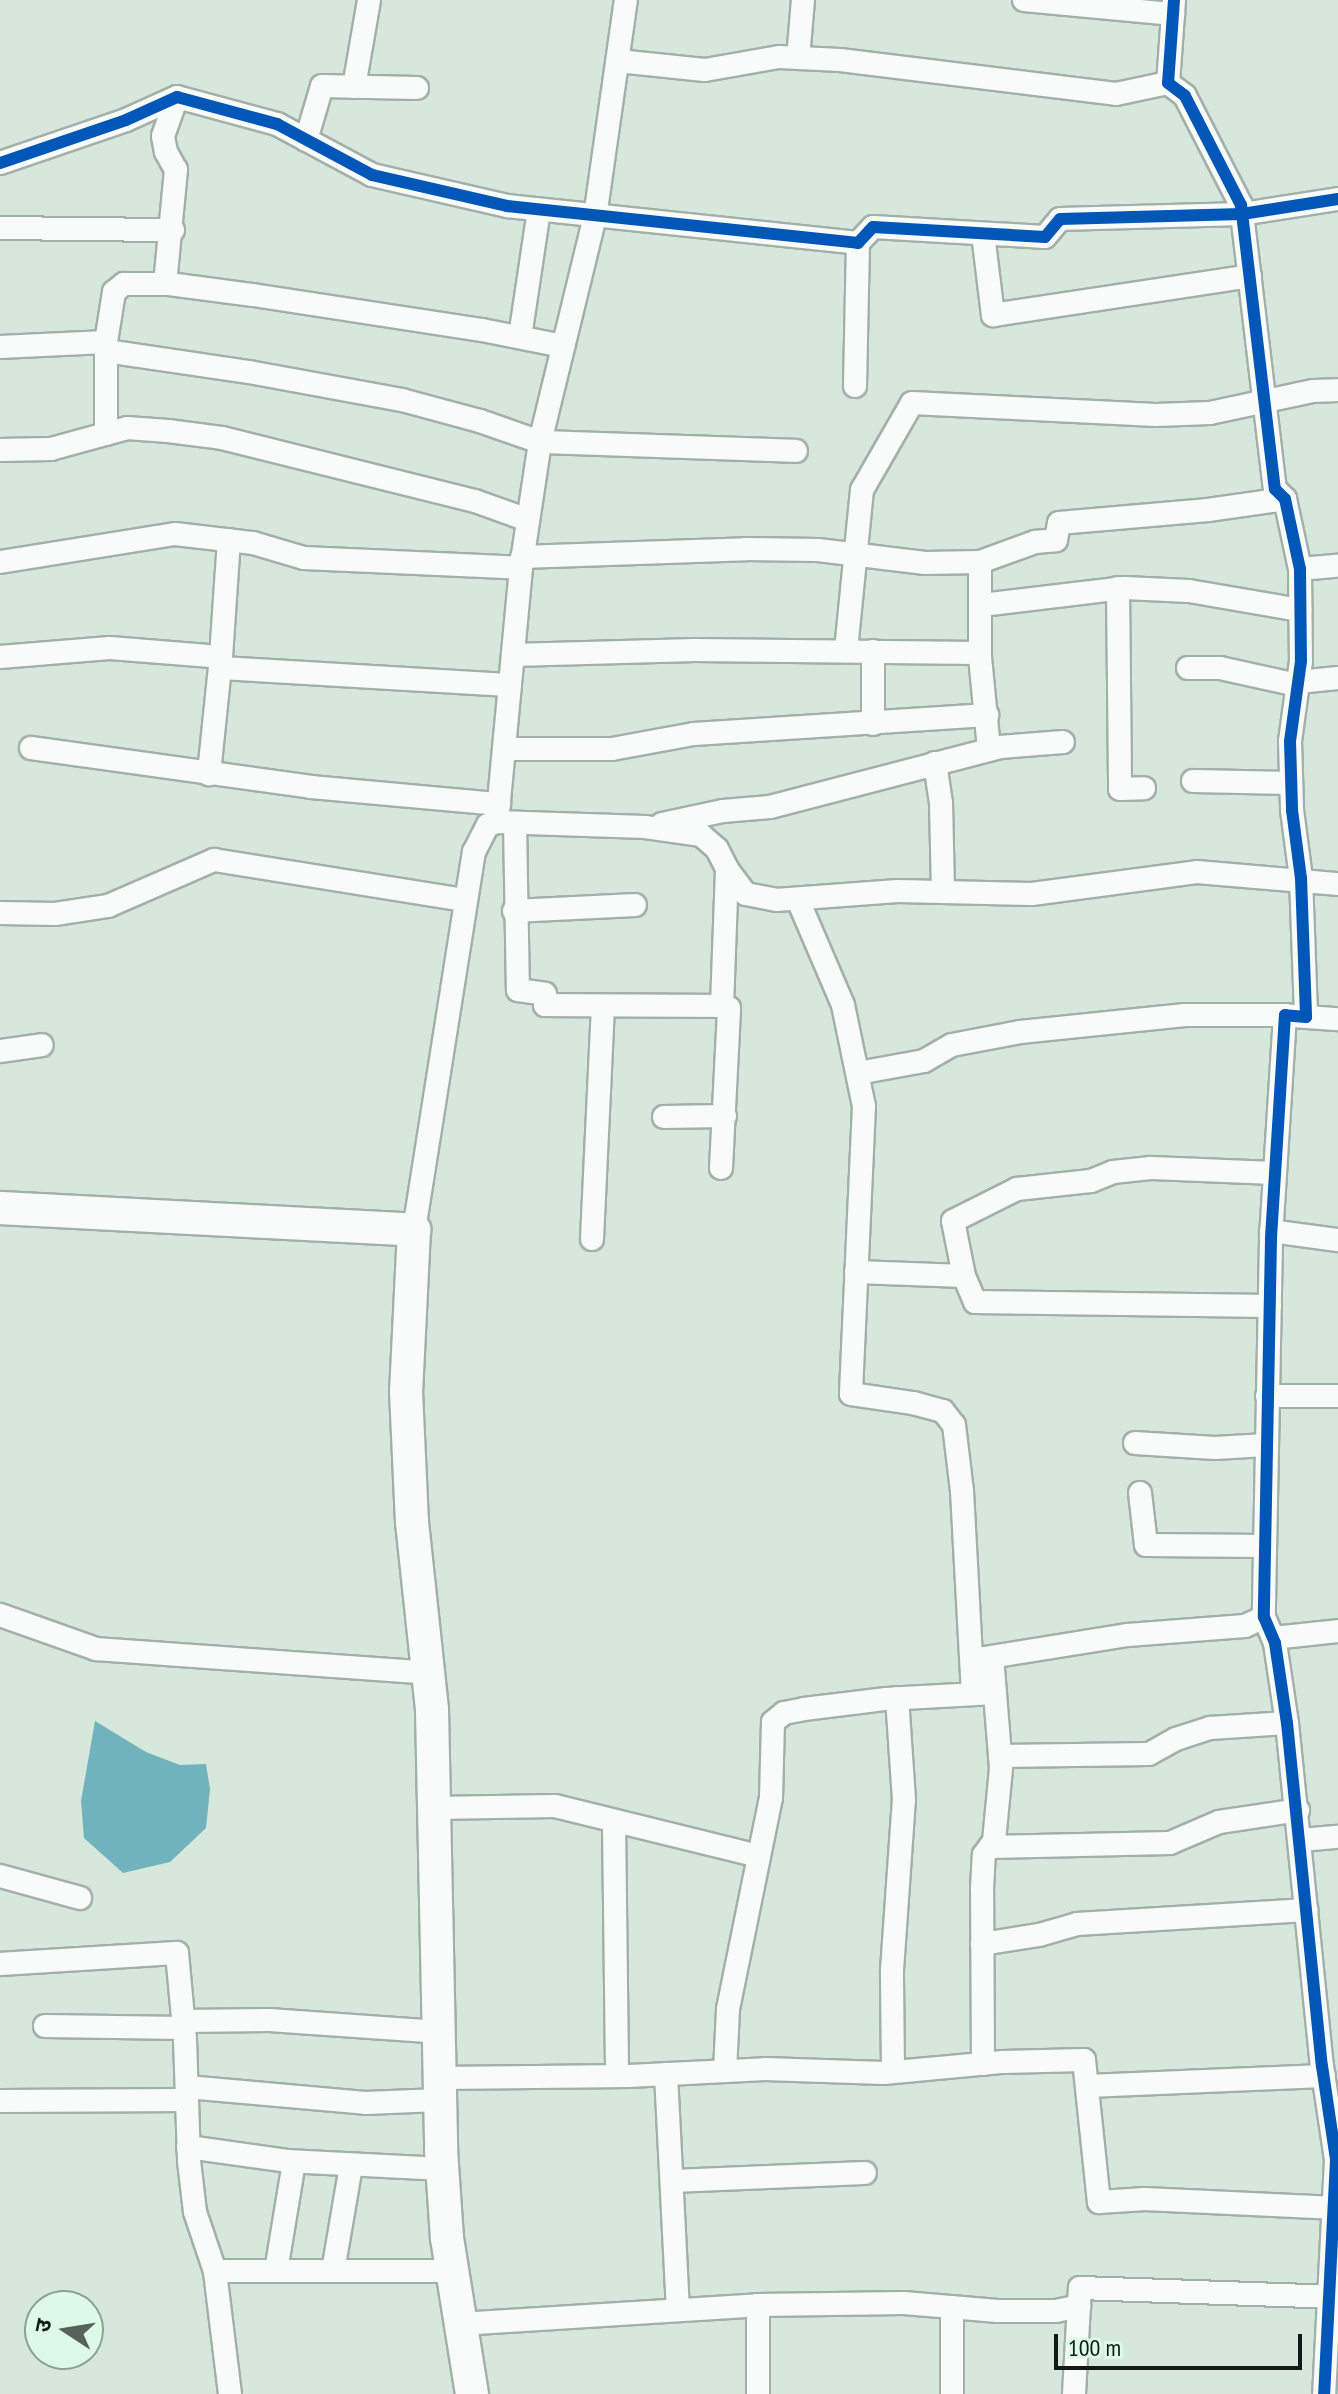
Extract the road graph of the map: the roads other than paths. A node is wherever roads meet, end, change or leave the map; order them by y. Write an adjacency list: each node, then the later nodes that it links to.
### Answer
1 (369, 0): 9 (street)
2 (626, 0): 7 (street)
3 (803, 0): 6 (street)
4 (1024, 0): 5 (street)
5 (1174, 7): 8 (street)
6 (798, 58): 7 (street); 8 (street)
7 (618, 61): 17 (street)
8 (1168, 83): 16 (street)
9 (354, 87): 10 (street); 12 (street)
10 (417, 88)
11 (177, 97): 12 (street); 13 (street); 19 (street)
12 (306, 140): 15 (street)
13 (0, 163)
14 (1338, 199): 16 (street)
15 (539, 210): 17 (street); 24 (street)
16 (1242, 214): 20 (street); 22 (street)
17 (595, 217): 21 (street); 26 (street)
18 (0, 228): 19 (street)
19 (173, 230): 23 (street)
20 (983, 234): 21 (street); 22 (street)
21 (858, 243): 28 (street)
22 (1250, 276): 30 (street)
23 (165, 284): 24 (street); 25 (street)
24 (520, 337): 26 (street)
25 (106, 346): 27 (street); 31 (street); 32 (street)
26 (563, 346): 32 (street)
27 (0, 347)
28 (855, 386)
29 (1338, 390): 30 (street)
30 (1266, 404): 35 (street); 38 (street)
31 (106, 434): 33 (street); 36 (street)
32 (540, 442): 34 (street); 36 (street)
33 (0, 450)
34 (796, 451)
35 (1285, 499): 40 (street); 43 (street)
36 (528, 520): 41 (street)
37 (229, 540): 39 (street); 41 (street); 52 (street)
38 (854, 554): 40 (street); 41 (street); 47 (street)
39 (0, 562)
40 (980, 562): 45 (street)
41 (522, 563): 50 (street)
42 (1338, 566): 43 (street)
43 (1300, 569): 46 (street)
44 (1118, 588): 45 (street); 46 (street); 67 (street)
45 (982, 605): 49 (street)
46 (1300, 610): 55 (street)
47 (846, 650): 48 (street); 50 (street)
48 (873, 651): 49 (street); 58 (street)
49 (980, 653): 57 (street)
50 (513, 655): 56 (street)
51 (0, 657): 52 (street)
52 (220, 662): 56 (street); 64 (street)
53 (1188, 668): 55 (street)
54 (1338, 678): 55 (street)
55 (1298, 684): 66 (street)
56 (510, 685): 61 (street)
57 (987, 715): 58 (street); 62 (street)
58 (873, 724): 61 (street)
59 (1063, 742): 62 (street)
60 (31, 748): 64 (street)
61 (504, 749): 68 (street)
62 (989, 749): 63 (street)
63 (935, 763): 69 (street); 73 (street)
64 (209, 774): 68 (street)
65 (1193, 781): 66 (street)
66 (1291, 783): 71 (street)
67 (1144, 788)
68 (503, 816): 69 (street); 74 (street); 77 (street)
69 (645, 827): 70 (street)
70 (727, 869): 75 (street); 80 (street)
71 (1301, 878): 72 (street); 73 (street); 81 (street)
72 (1338, 884)
73 (943, 892): 75 (street)
74 (465, 900): 78 (street); 91 (street)
75 (798, 900): 85 (street)
76 (635, 905): 77 (street)
77 (514, 911): 79 (street)
78 (0, 913)
79 (603, 1006): 80 (street); 93 (street)
80 (722, 1006): 86 (street)
81 (1295, 1016): 82 (street); 85 (street); 89 (street)
82 (1338, 1019)
83 (42, 1045): 84 (street)
84 (0, 1051)
85 (858, 1073): 95 (street)
86 (725, 1116): 87 (street); 88 (street)
87 (664, 1117)
88 (721, 1168)
89 (1275, 1173): 92 (street); 96 (street)
90 (0, 1208): 91 (highway)
91 (414, 1230): 108 (highway)
92 (1271, 1231): 94 (street); 97 (street)
93 (592, 1239)
94 (1338, 1240)
95 (856, 1272): 96 (street); 107 (street)
96 (964, 1276): 97 (street)
97 (1270, 1306): 98 (street)
98 (1267, 1396): 99 (street); 101 (street)
99 (1338, 1396)
100 (1135, 1443): 101 (street)
101 (1266, 1445): 103 (street)
102 (1140, 1493): 103 (street)
103 (1265, 1546): 105 (street)
104 (0, 1615): 108 (street)
105 (1269, 1628): 106 (street); 107 (street); 111 (street)
106 (1338, 1631)
107 (982, 1658): 109 (street)
108 (428, 1673): 113 (highway)
109 (984, 1693): 110 (street); 112 (street)
110 (897, 1698): 119 (street); 131 (street)
111 (1287, 1723): 112 (street); 114 (street)
112 (1000, 1756): 118 (street)
113 (434, 1808): 115 (street); 127 (highway)
114 (1298, 1810): 117 (street); 118 (street)
115 (614, 1822): 119 (street); 133 (street)
116 (1338, 1837): 117 (street)
117 (1301, 1840): 122 (street)
118 (990, 1847): 123 (street)
119 (759, 1856): 130 (street)
120 (0, 1876): 121 (street)
121 (80, 1898)
122 (1307, 1910): 123 (street); 128 (street)
123 (982, 1944): 129 (street)
124 (0, 1964): 125 (street)
125 (184, 2025): 126 (street); 127 (street); 137 (street)
126 (45, 2026)
127 (439, 2032): 136 (highway)
128 (1329, 2036): 134 (street)
129 (983, 2064): 131 (street); 135 (street)
130 (725, 2071): 131 (street); 132 (street)
131 (893, 2072)
132 (666, 2074): 133 (street); 144 (street)
133 (617, 2076): 136 (street)
134 (1324, 2076): 135 (street); 145 (street)
135 (1087, 2086): 145 (street)
136 (440, 2089): 137 (street); 142 (highway)
137 (187, 2093): 138 (street); 139 (street)
138 (0, 2101)
139 (188, 2147): 140 (street); 146 (street)
140 (294, 2162): 141 (street); 147 (street)
141 (351, 2166): 142 (street); 148 (street)
142 (443, 2169): 149 (highway)
143 (865, 2173): 144 (street)
144 (672, 2181): 154 (street)
145 (1334, 2208): 150 (street)
146 (215, 2271): 147 (street); 156 (street)
147 (276, 2271): 148 (street)
148 (333, 2271): 149 (street)
149 (452, 2271): 155 (highway)
150 (1333, 2297): 152 (street); 161 (street)
151 (758, 2305): 153 (street); 154 (street); 158 (street)
152 (1079, 2306): 153 (street); 160 (street)
153 (952, 2307): 159 (street)
154 (678, 2310): 155 (street)
155 (460, 2324): 157 (highway)
156 (230, 2394)
157 (472, 2394)
158 (758, 2394)
159 (952, 2394)
160 (1074, 2394)
161 (1324, 2394)

